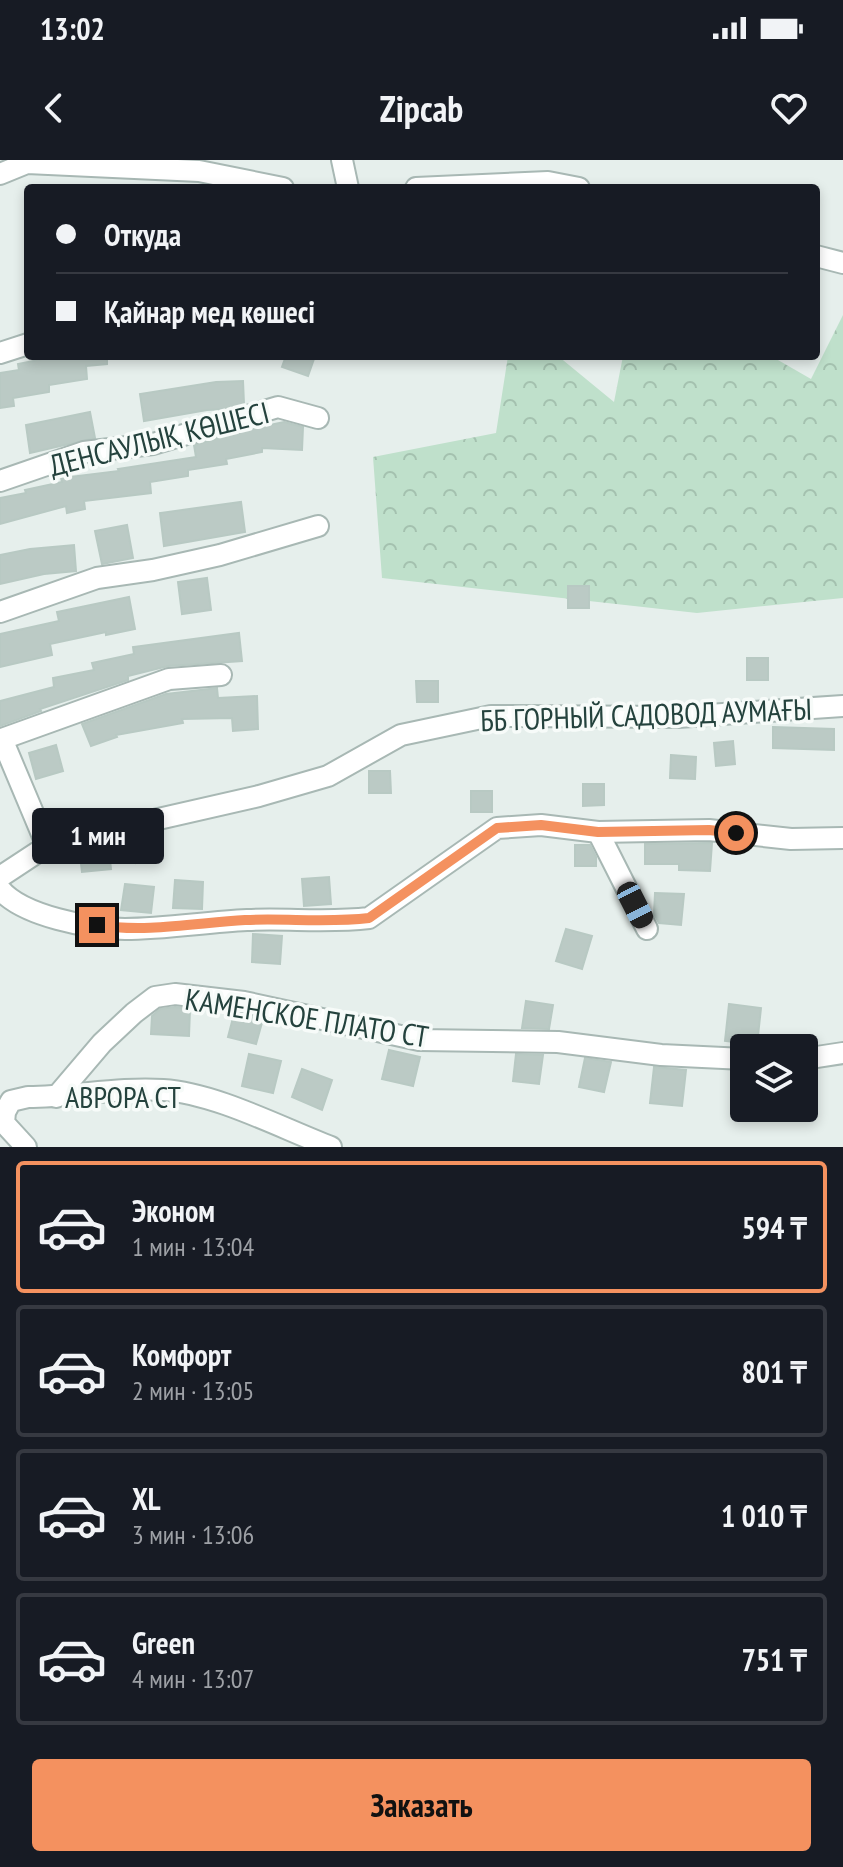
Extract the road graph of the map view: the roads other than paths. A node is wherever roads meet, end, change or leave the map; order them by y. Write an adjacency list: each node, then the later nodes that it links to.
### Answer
1 (342, 160): 5 (street)
2 (29, 162): 3 (street); 4 (street)
3 (0, 174)
4 (262, 184)
5 (347, 184)
6 (504, 184): 7 (street)
7 (558, 184)
8 (820, 257): 9 (street)
9 (843, 263)
10 (24, 345): 11 (street)
11 (0, 353)
12 (318, 418): 13 (street, ДЕНСАУЛЫҚ КӨШЕСІ)
13 (0, 481)
14 (318, 526): 15 (street)
15 (0, 612)
16 (221, 675): 18 (street)
17 (843, 706): 21 (street, ББ ГОРНЫЙ САДОВОД АУМАҒЫ)
18 (1, 739): 21 (street)
19 (598, 832): 20 (street); 23 (street); 24 (street)
20 (843, 838)
21 (47, 846): 22 (street, ББ ГОРНЫЙ САДОВОД АУМАҒЫ)
22 (0, 877)
23 (0, 889)
24 (647, 929)
25 (843, 1053): 26 (street)
26 (818, 1057)
27 (730, 1058): 28 (street, КАМЕНСКОЕ ПЛАТО СТ)
28 (56, 1097): 29 (street, АВРОРА СТ); 30 (street, АВРОРА СТ)
29 (26, 1147)
30 (331, 1147)

